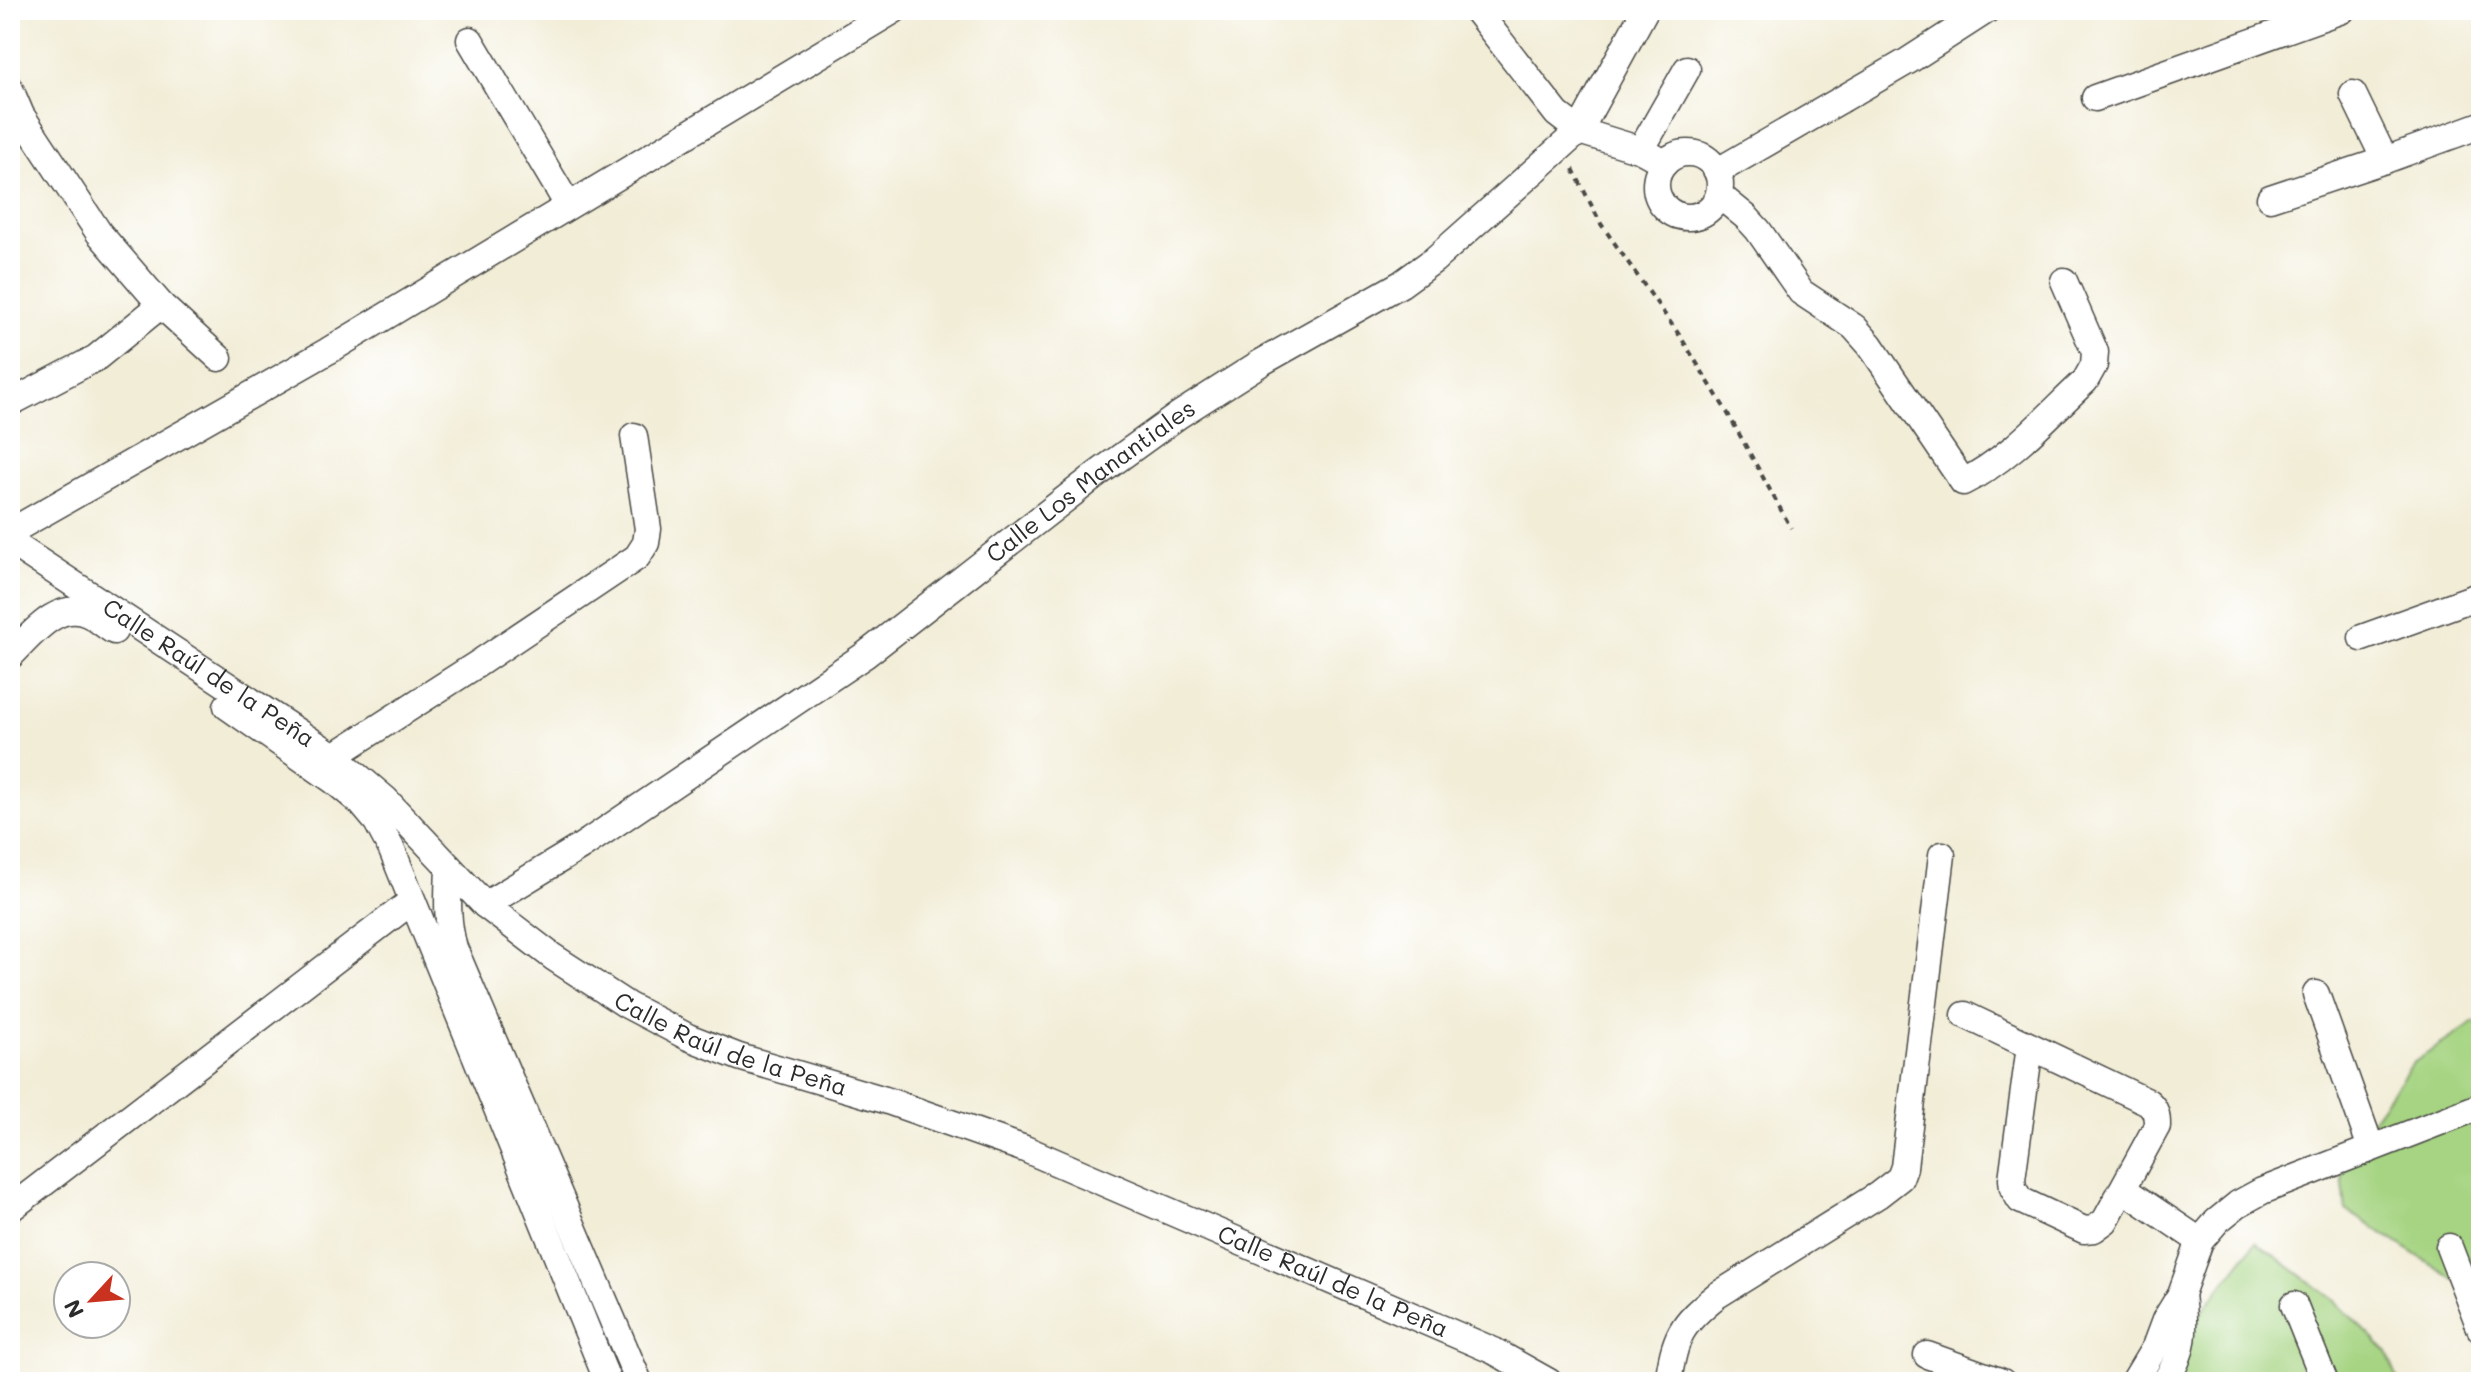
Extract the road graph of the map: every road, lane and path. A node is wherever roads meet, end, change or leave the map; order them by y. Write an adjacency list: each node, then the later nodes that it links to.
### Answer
1 (894, 10): 18 (street)
2 (1476, 10): 12 (street)
3 (1645, 10): 12 (street, Calle Los Manantiales)
4 (1987, 10): 16 (street)
5 (2342, 10): 10 (street)
6 (470, 40): 18 (street)
7 (1687, 69): 13 (street)
8 (10, 89): 20 (street)
9 (2353, 94): 14 (street)
10 (2095, 98)
11 (2481, 125): 14 (street)
12 (1570, 139): 13 (street); 24 (path); 34 (street, Calle Los Manantiales)
13 (1641, 150): 15 (street)
14 (2385, 160): 17 (street)
15 (1665, 163): 16 (street); 16 (street)
16 (1718, 183): 19 (street)
17 (2270, 198)
18 (568, 205): 25 (street)
19 (2064, 281)
20 (161, 305): 21 (street); 22 (street)
21 (219, 358)
22 (10, 403)
23 (634, 436): 30 (street)
24 (1791, 528)
25 (10, 532)
26 (10, 542): 30 (street, Calle Raúl de la Peña)
27 (2481, 595): 28 (street)
28 (2362, 638)
29 (10, 656): 33 (street)
30 (334, 756): 32 (street, Calle Raúl de la Peña)
31 (1942, 855): 51 (street)
32 (449, 867): 34 (street, Calle Raúl de la Peña); 49 (street)
33 (412, 901): 41 (street); 48 (street)
34 (485, 905): 50 (street, Calle Raúl de la Peña)
35 (2316, 994): 39 (street)
36 (1965, 1015): 37 (street)
37 (2030, 1046): 40 (street); 40 (street)
38 (2481, 1106): 39 (street)
39 (2371, 1148): 42 (street)
40 (2123, 1189): 42 (street)
41 (10, 1209)
42 (2200, 1241): 44 (street)
43 (2449, 1247): 46 (street)
44 (2181, 1294): 53 (street); 54 (street)
45 (2294, 1305): 55 (street)
46 (2481, 1330)
47 (1927, 1355): 52 (street)
48 (608, 1382)
49 (639, 1382)
50 (1549, 1382)
51 (1668, 1382)
52 (2002, 1382)
53 (2134, 1382)
54 (2165, 1382)
55 (2325, 1382)

